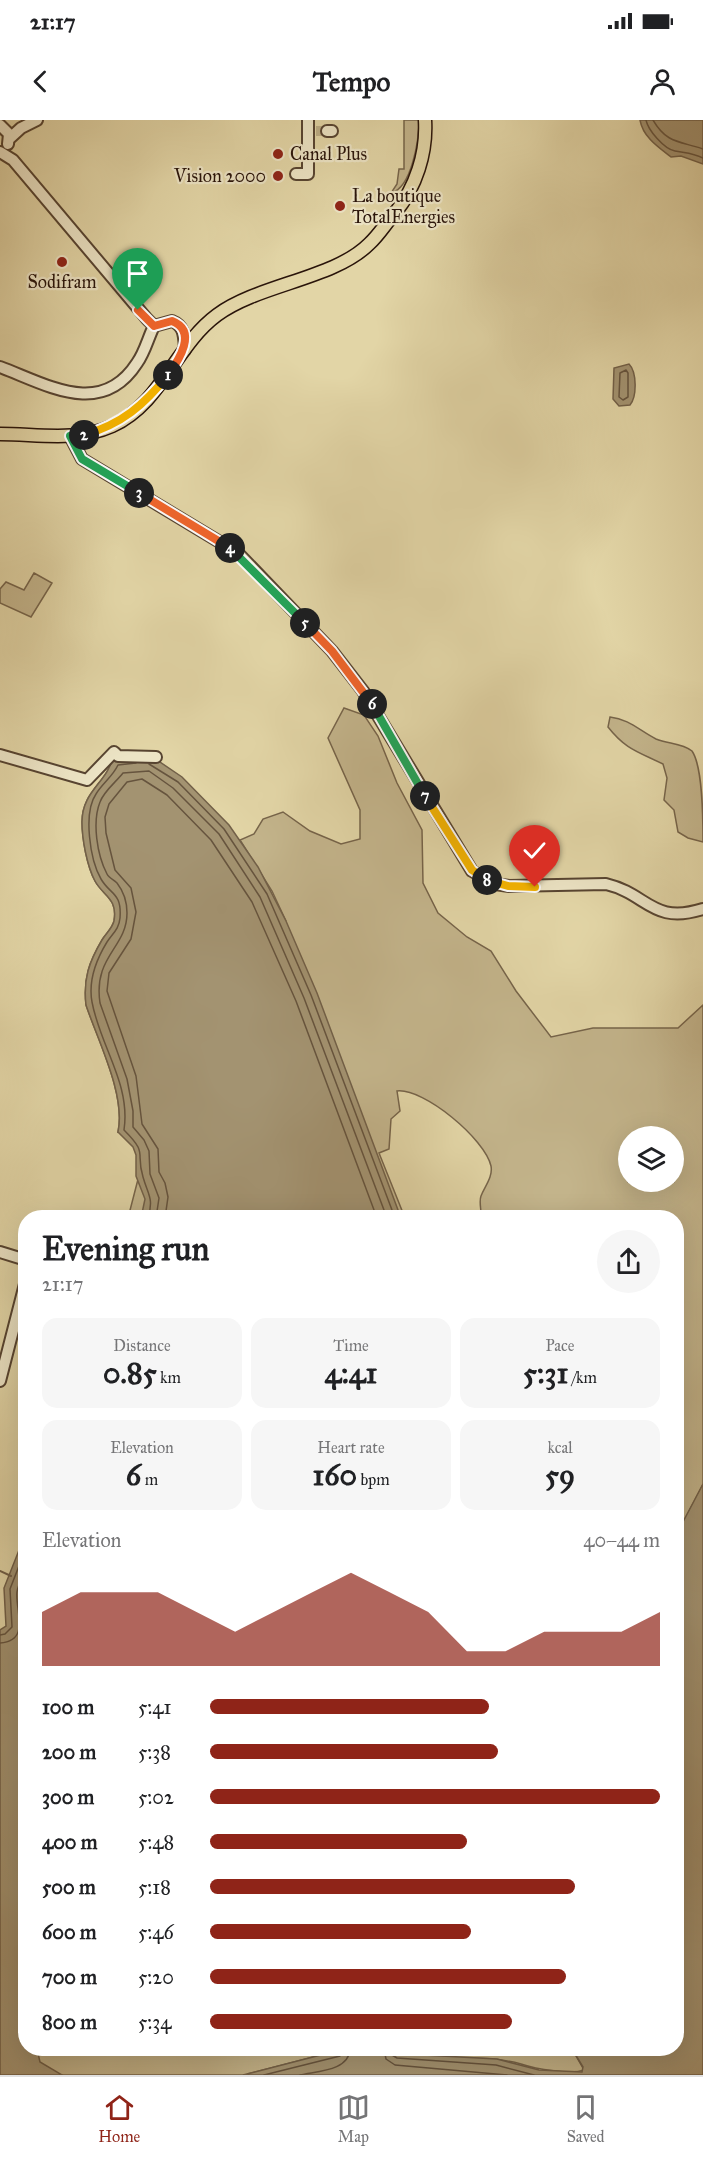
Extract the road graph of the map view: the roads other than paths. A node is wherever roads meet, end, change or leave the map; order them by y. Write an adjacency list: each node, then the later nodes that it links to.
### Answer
1 (37, 120): 4 (street)
2 (425, 120): 11 (main road)
3 (2, 126): 4 (street); 6 (street)
4 (21, 128): 6 (street)
5 (318, 129): 9 (street)
6 (9, 141): 7 (street); 8 (street)
7 (0, 151): 8 (street)
8 (13, 160): 10 (street)
9 (296, 174)
10 (154, 326): 11 (street); 12 (street)
11 (185, 350): 14 (main road)
12 (0, 367)
13 (0, 434): 14 (main road)
14 (70, 436): 17 (street)
15 (0, 755): 16 (street)
16 (156, 757)
17 (703, 909)
18 (0, 1252): 19 (street)
19 (18, 1258)
20 (18, 1311): 21 (street)
21 (0, 1381)

